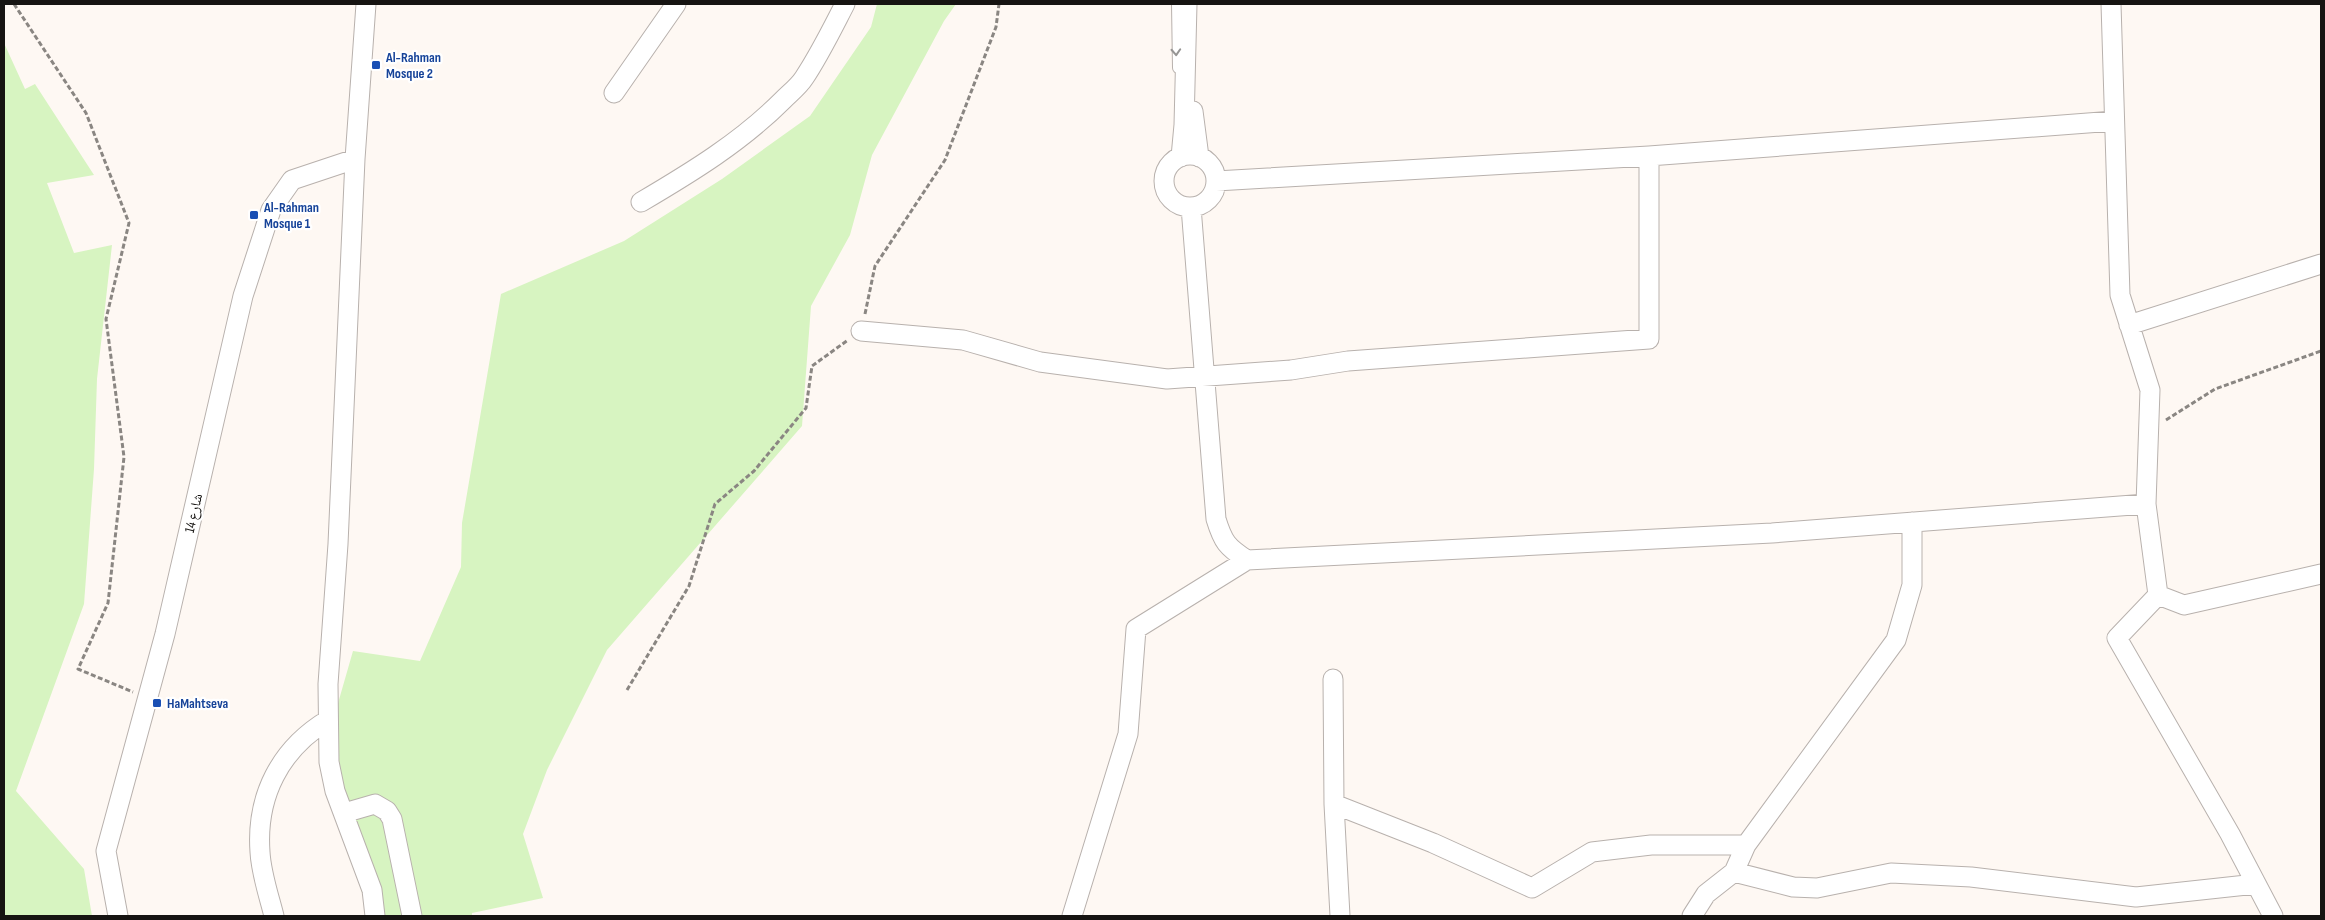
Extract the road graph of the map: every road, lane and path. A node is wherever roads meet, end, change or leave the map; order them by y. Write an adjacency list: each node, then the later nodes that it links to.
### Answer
1 (14, 4): 32 (path)
2 (366, 4): 15 (street)
3 (676, 4): 10 (street)
4 (845, 4): 17 (street)
5 (998, 4): 21 (path)
6 (1177, 4): 12 (lane, one-way to 12)
7 (1187, 4): 12 (street)
8 (1197, 4): 14 (street)
9 (2111, 4): 11 (street)
10 (614, 93)
11 (2114, 121): 13 (street); 20 (street)
12 (1184, 125): 14 (street)
13 (1649, 156): 16 (street); 23 (street)
14 (1190, 157): 16 (street); 18 (street)
15 (355, 159): 32 (street, شارع 14); 33 (street)
16 (1216, 181): 18 (street)
17 (641, 202)
18 (1191, 207): 23 (street)
19 (2321, 264): 20 (street)
20 (2129, 325): 24 (street)
21 (861, 331): 23 (street); 31 (path)
22 (2321, 351): 24 (path)
23 (1206, 376): 27 (street)
24 (2148, 431): 25 (street)
25 (2146, 504): 26 (street); 29 (street)
26 (1912, 522): 27 (street); 36 (street)
27 (1247, 560): 43 (street)
28 (2321, 574): 29 (street)
29 (2158, 595): 38 (street)
30 (1333, 679): 34 (street)
31 (627, 690)
32 (146, 698): 39 (street, شارع 14)
33 (328, 720): 35 (street); 40 (street)
34 (1334, 804): 36 (street); 44 (street)
35 (344, 813): 41 (street); 42 (street)
36 (1746, 845): 37 (street)
37 (1734, 872): 38 (street); 45 (street)
38 (2256, 884): 46 (street)
39 (118, 916)
40 (274, 916)
41 (375, 916)
42 (412, 916)
43 (1072, 916)
44 (1340, 916)
45 (1692, 916)
46 (2273, 916)

